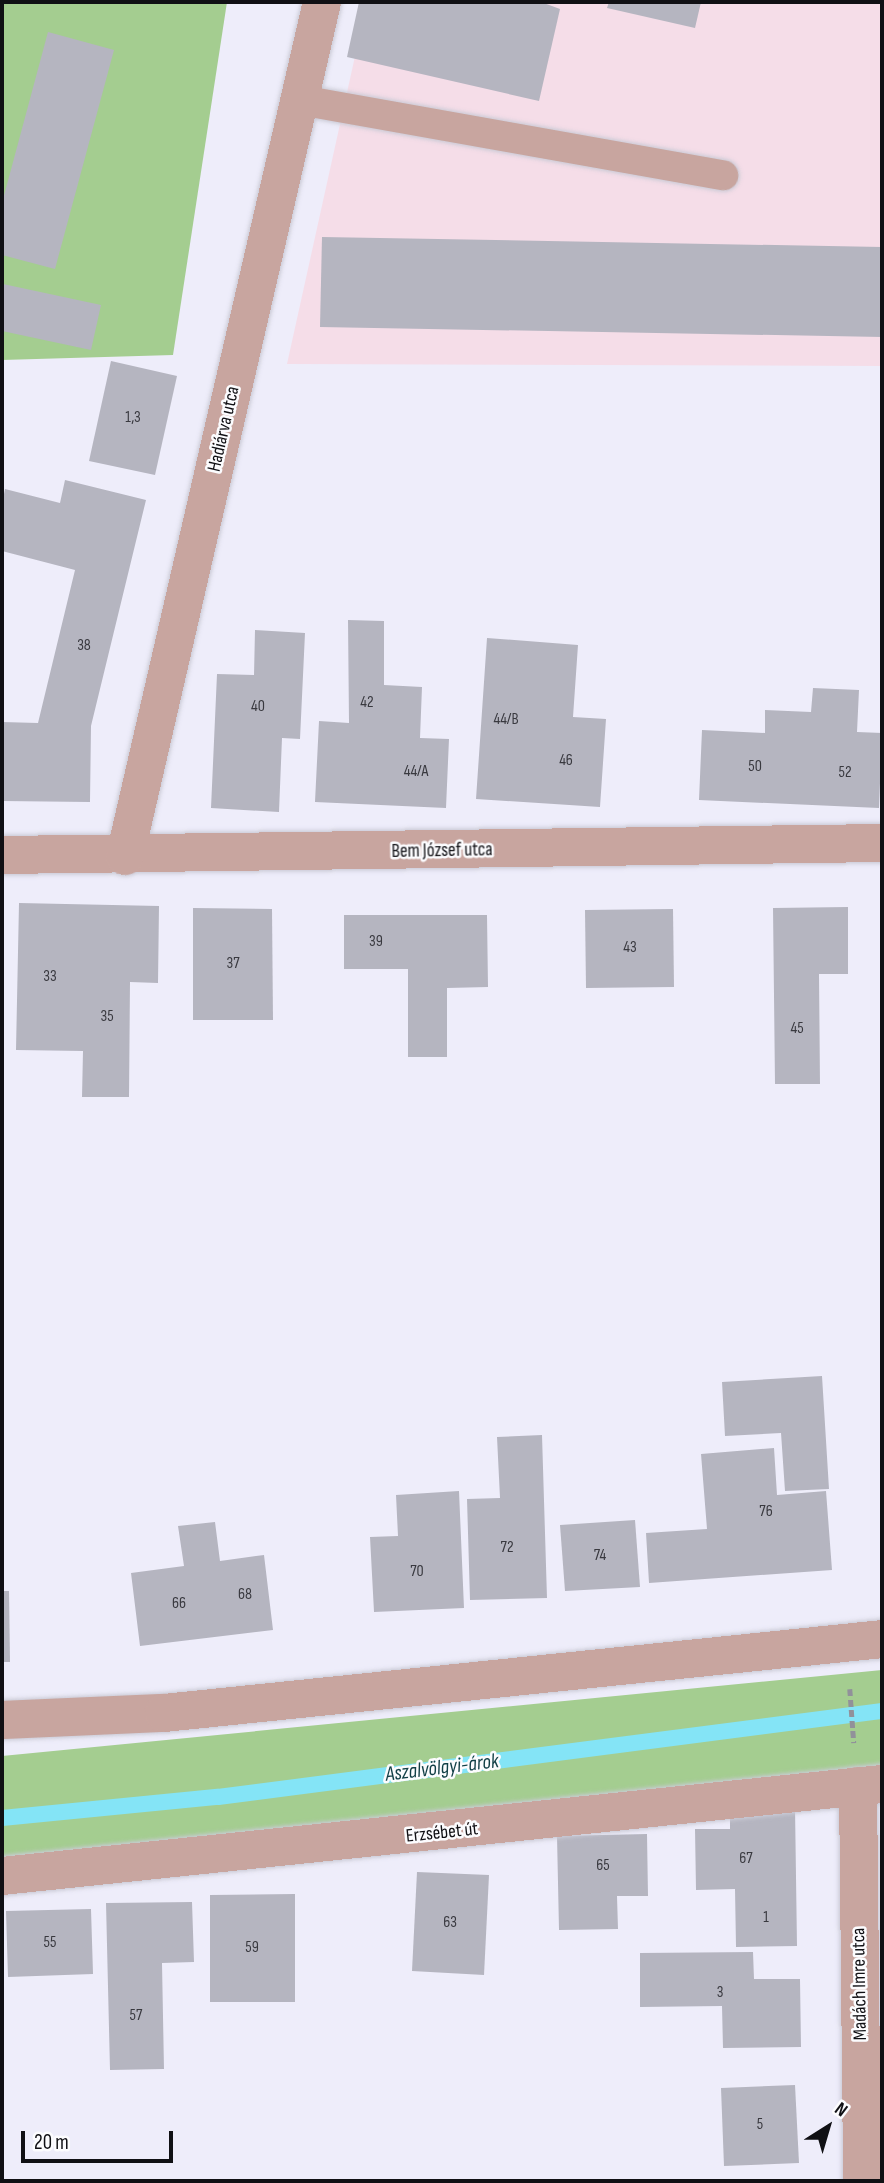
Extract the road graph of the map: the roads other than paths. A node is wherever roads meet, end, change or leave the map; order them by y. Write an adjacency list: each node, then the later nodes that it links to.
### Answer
1 (322, 2): 2 (street, Hadiárva utca)
2 (300, 100): 3 (lane); 6 (street, Hadiárva utca)
3 (723, 175)
4 (882, 844): 6 (street, Bem József utca)
5 (2, 855): 6 (street, Bem József utca)
6 (125, 856)
7 (882, 1639): 8 (street)
8 (2, 1720)
9 (870, 1785): 10 (street, Erzsébet út); 11 (street, Madách Imre utca)
10 (2, 1876)
11 (862, 2181)

